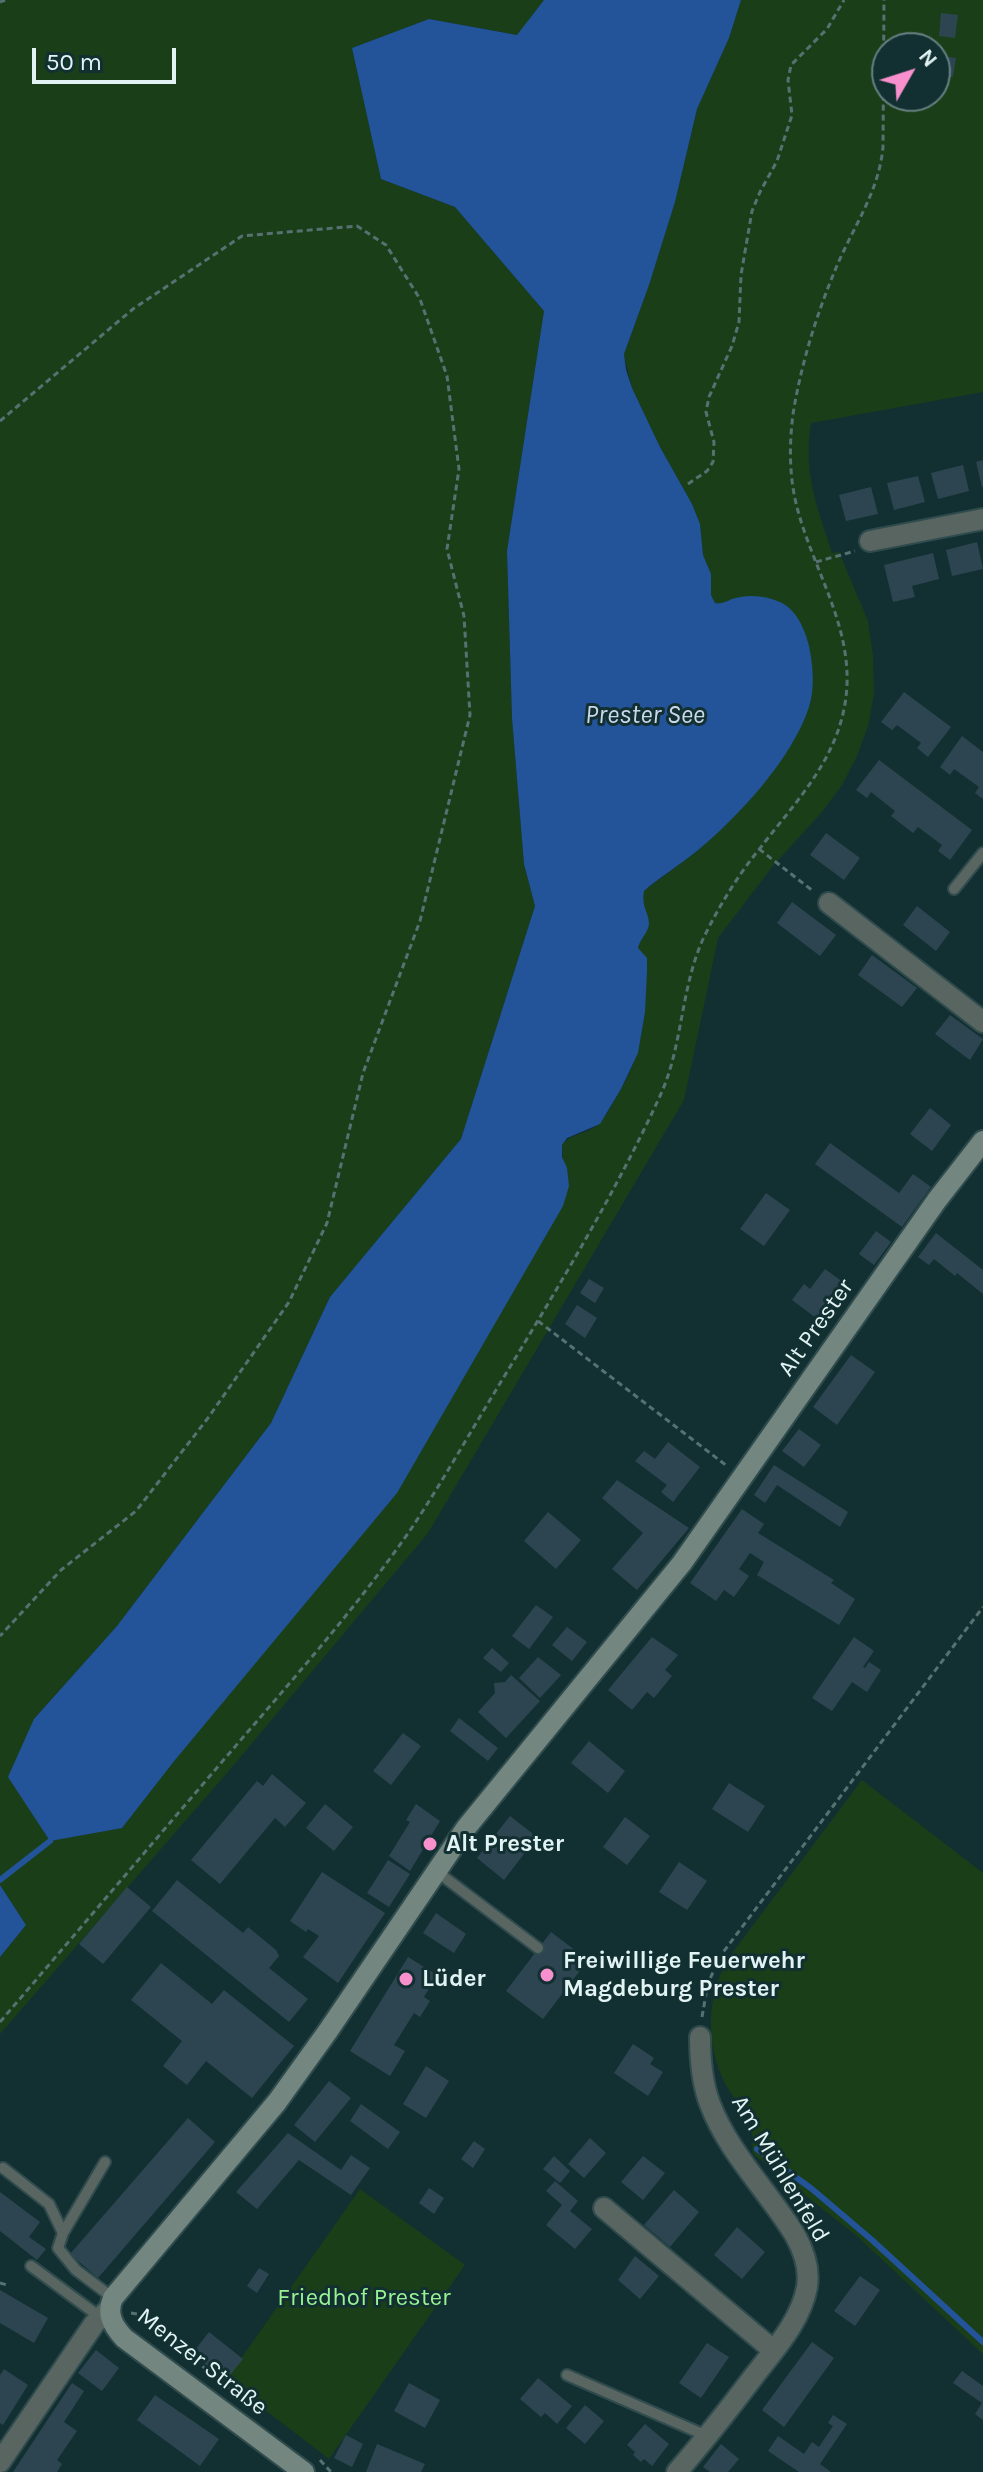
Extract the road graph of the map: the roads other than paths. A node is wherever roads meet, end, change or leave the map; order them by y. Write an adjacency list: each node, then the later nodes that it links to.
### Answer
1 (983, 519): 2 (street)
2 (870, 541)
3 (983, 853): 4 (lane)
4 (954, 889)
5 (829, 903): 6 (street)
6 (983, 1022)
7 (983, 1141): 8 (main road, Alt Prester)
8 (435, 1870): 9 (lane); 16 (main road, Alt Prester)
9 (538, 1948)
10 (700, 2037): 17 (street, Am Mühlenfeld)
11 (105, 2162): 14 (lane)
12 (3, 2168): 14 (lane)
13 (604, 2208): 17 (street)
14 (63, 2233): 16 (lane)
15 (31, 2266): 16 (lane)
16 (107, 2308): 20 (street, Alt Prester); 21 (main road, Menzer Straße)
17 (773, 2350): 19 (street, Am Mühlenfeld)
18 (567, 2375): 19 (lane)
19 (707, 2436): 22 (street, Am Mühlenfeld)
20 (3, 2452)
21 (307, 2462)
22 (677, 2472)

